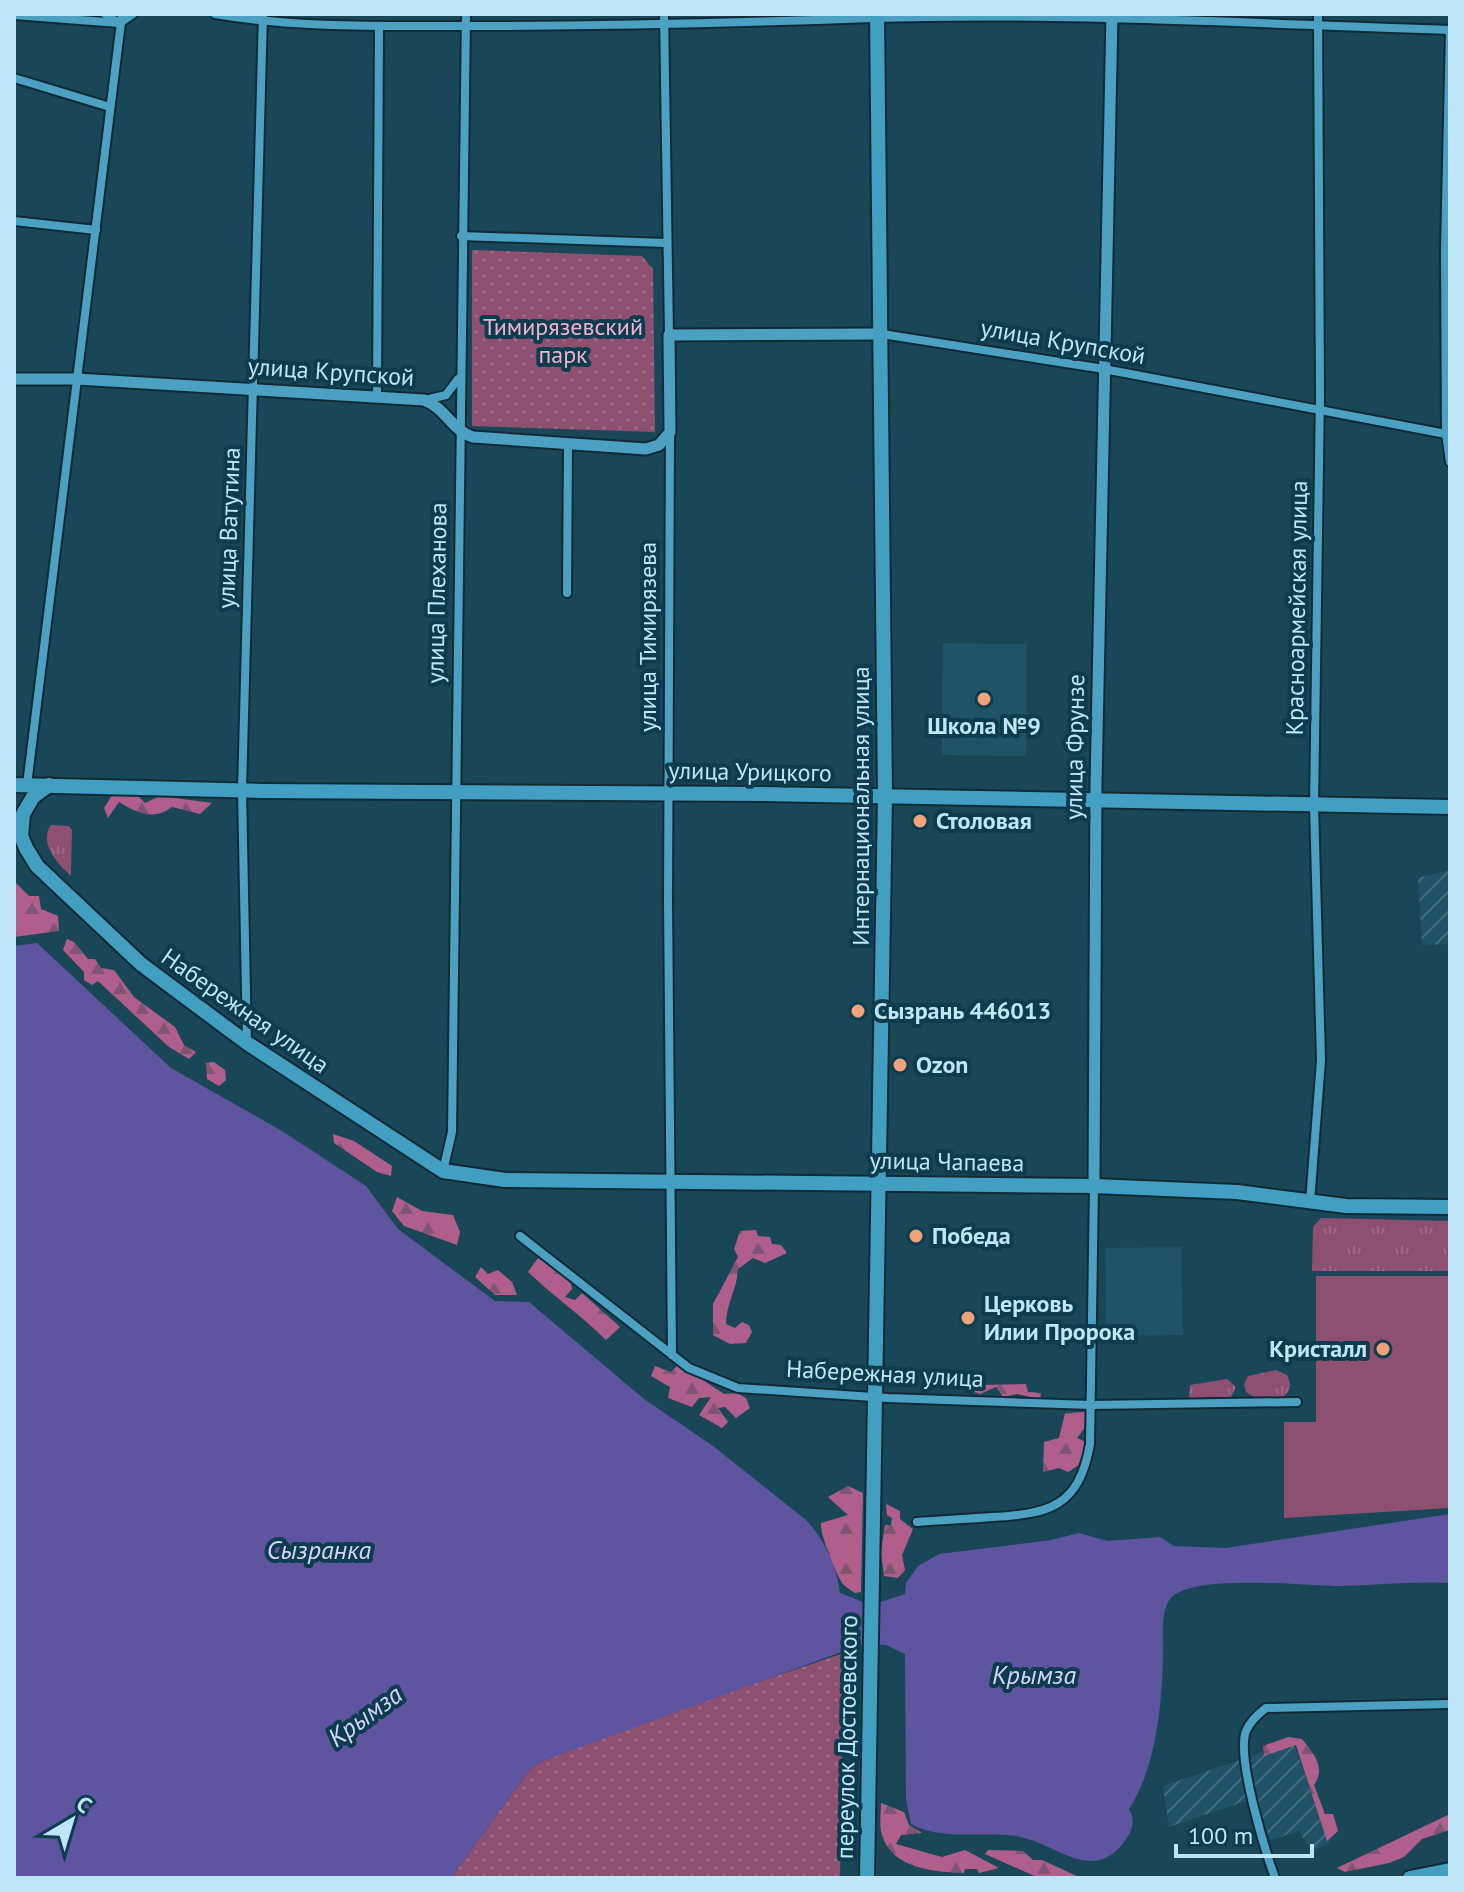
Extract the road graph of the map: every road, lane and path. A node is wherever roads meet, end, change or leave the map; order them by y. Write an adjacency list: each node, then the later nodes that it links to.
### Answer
1 (105, 14): 11 (street)
2 (133, 14): 11 (street)
3 (215, 14): 10 (street)
4 (466, 14): 15 (street, улица Плеханова)
5 (664, 14): 12 (street, улица Тимирязева)
6 (1318, 14): 13 (street, Красноармейская улица)
7 (14, 15): 11 (street)
8 (877, 16): 9 (street); 12 (street); 23 (main road, Интернациональная улица)
9 (1112, 17): 13 (street); 25 (street, улица Фрунзе)
10 (264, 18): 14 (street); 29 (street, улица Ватутина)
11 (120, 19): 18 (street)
12 (664, 25): 15 (street); 22 (street, улица Тимирязева)
13 (1318, 25): 16 (street); 33 (street, Красноармейская улица)
14 (379, 26): 15 (street); 30 (street)
15 (466, 26): 21 (street, улица Плеханова)
16 (1450, 30): 32 (street)
17 (14, 78): 18 (street)
18 (110, 107): 20 (street)
19 (14, 221): 20 (street)
20 (96, 230): 28 (street)
21 (461, 236): 22 (street); 26 (street, улица Плеханова)
22 (666, 243): 24 (street, улица Тимирязева)
23 (882, 334): 24 (street, улица Крупской); 25 (street, улица Крупской); 45 (main road, Интернациональная улица)
24 (669, 335): 34 (street, улица Тимирязева)
25 (1104, 369): 33 (street, улица Крупской); 47 (street, улица Фрунзе)
26 (460, 375): 31 (street); 35 (street, улица Плеханова)
27 (14, 379): 28 (street, улица Крупской)
28 (77, 379): 29 (street, улица Крупской); 40 (street)
29 (253, 389): 30 (street, улица Крупской); 42 (street, улица Ватутина)
30 (377, 397): 31 (street, улица Крупской)
31 (424, 400): 35 (street, улица Крупской)
32 (1448, 402): 36 (street)
33 (1319, 412): 36 (street, улица Крупской); 48 (street, Красноармейская улица)
34 (670, 432): 37 (street); 44 (street, улица Тимирязева)
35 (459, 433): 37 (street); 43 (street, улица Плеханова)
36 (1446, 434): 38 (street)
37 (568, 444): 39 (street)
38 (1450, 462)
39 (567, 593)
40 (20, 785): 41 (main road, улица Урицкого)
41 (49, 785): 42 (main road, улица Урицкого); 50 (main road)
42 (242, 790): 43 (main road, улица Урицкого); 54 (street, улица Ватутина)
43 (455, 790): 44 (main road, улица Урицкого); 55 (street, улица Плеханова)
44 (668, 793): 45 (main road, улица Урицкого); 56 (street, улица Тимирязева)
45 (885, 796): 47 (main road, улица Урицкого); 57 (main road, Интернациональная улица)
46 (14, 798): 50 (main road)
47 (1096, 799): 48 (main road, улица Урицкого); 58 (street, улица Фрунзе)
48 (1314, 806): 49 (main road, улица Урицкого); 59 (street, Красноармейская улица)
49 (1450, 807)
50 (23, 814): 51 (main road)
51 (18, 839): 53 (main road)
52 (14, 858): 53 (main road)
53 (37, 866): 54 (main road, Набережная улица)
54 (247, 1043): 55 (main road, Набережная улица)
55 (443, 1171): 56 (main road, улица Чапаева)
56 (671, 1181): 57 (main road, улица Чапаева); 62 (street, улица Тимирязева)
57 (880, 1184): 58 (main road, улица Чапаева); 63 (main road, Интернациональная улица)
58 (1094, 1186): 59 (main road, улица Чапаева); 65 (street, улица Фрунзе)
59 (1310, 1202): 60 (main road, улица Чапаева)
60 (1450, 1207)
61 (520, 1236): 62 (street, Набережная улица)
62 (672, 1355): 63 (street, Набережная улица)
63 (874, 1397): 65 (street, Набережная улица); 67 (main road, Интернациональная улица)
64 (1297, 1402): 65 (street, Набережная улица)
65 (1091, 1405): 66 (street, улица Фрунзе)
66 (917, 1522)
67 (871, 1597): 70 (main road, переулок Достоевского)
68 (1450, 1704): 71 (street)
69 (1450, 1870): 72 (main road)
70 (867, 1878)
71 (1275, 1878)
72 (1410, 1878)

